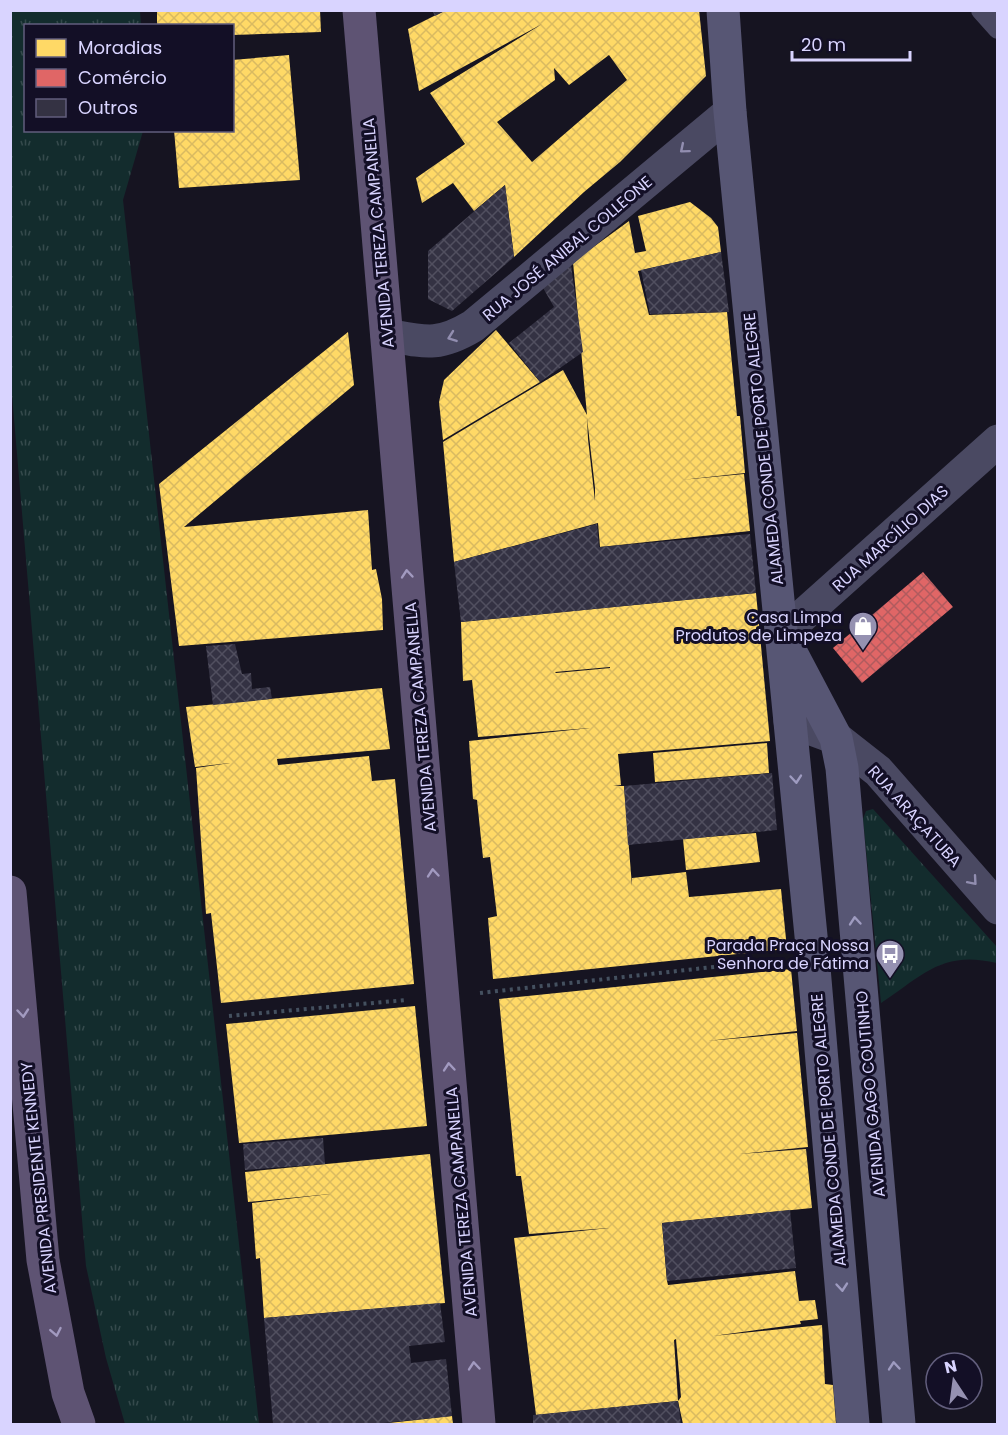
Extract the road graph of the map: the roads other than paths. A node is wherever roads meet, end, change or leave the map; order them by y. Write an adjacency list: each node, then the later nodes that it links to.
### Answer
1 (359, 10): 6 (main road, AVENIDA TEREZA CAMPANELLA)
2 (723, 10): 5 (main road, ALAMEDA CONDE DE PORTO ALEGRE)
3 (981, 10): 4 (lane)
4 (998, 29)
5 (730, 112): 6 (street, RUA JOSÉ ANIBAL COLLEONE, one-way to 6); 8 (main road, ALAMEDA CONDE DE PORTO ALEGRE)
6 (387, 336): 14 (main road, AVENIDA TEREZA CAMPANELLA, one-way to 6)
7 (998, 441): 8 (street, RUA MARCÍLIO DIAS)
8 (782, 635): 9 (main road, ALAMEDA CONDE DE PORTO ALEGRE); 10 (main road, AVENIDA GAGO COUTINHO)
9 (790, 721): 10 (street, RUA ARAÇATUBA); 15 (main road, ALAMEDA CONDE DE PORTO ALEGRE, one-way to 15)
10 (836, 738): 12 (street, RUA ARAÇATUBA, one-way to 12); 16 (main road, AVENIDA GAGO COUTINHO, one-way to 10)
11 (10, 892): 13 (main road, AVENIDA PRESIDENTE KENNEDY, one-way to 13)
12 (998, 908)
13 (79, 1425)
14 (479, 1425)
15 (854, 1425)
16 (899, 1425)

